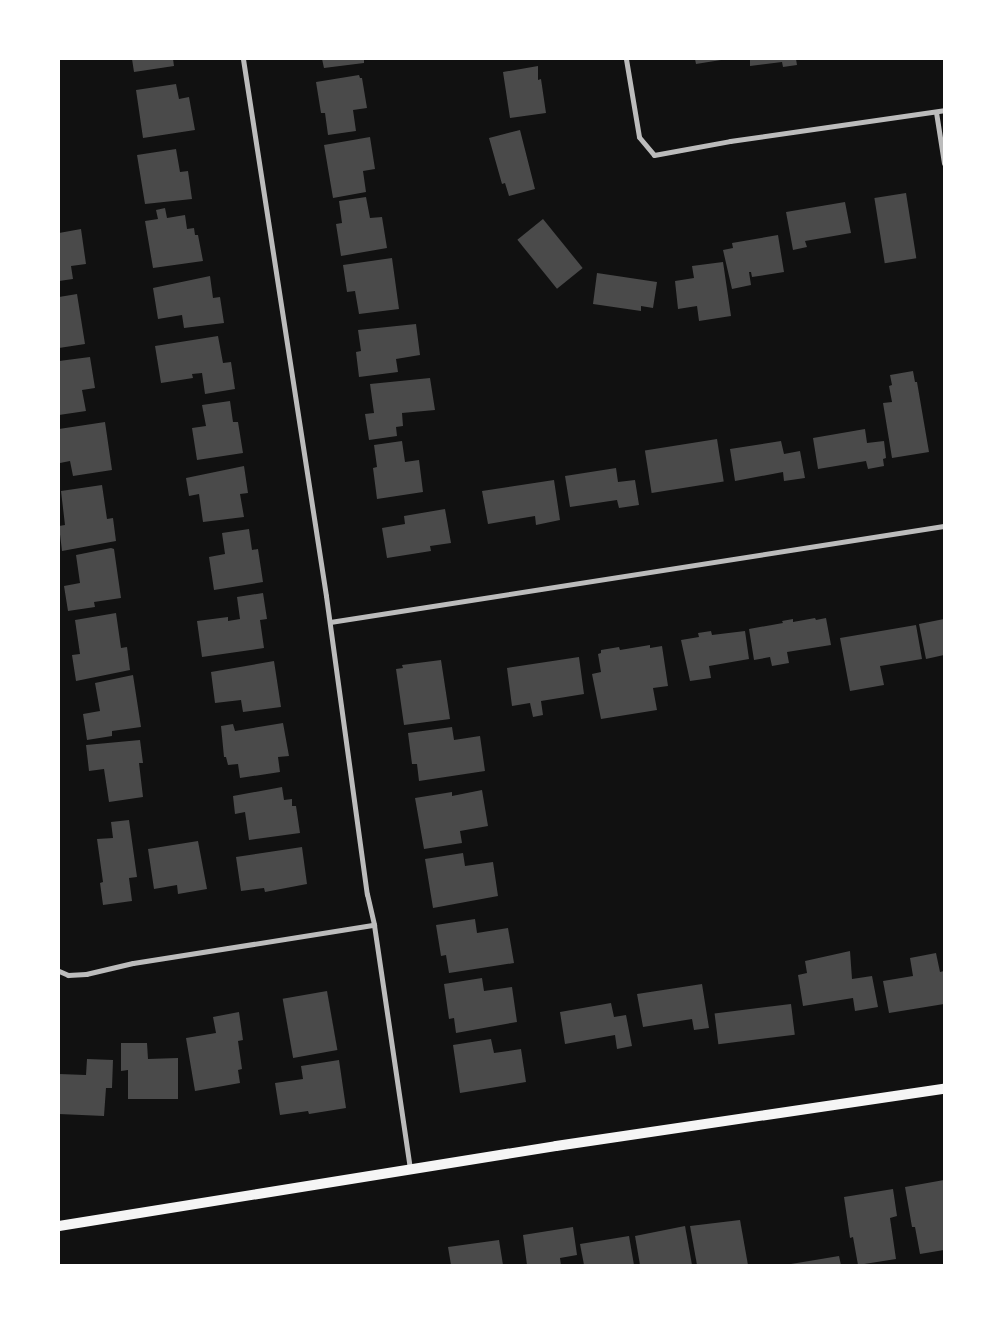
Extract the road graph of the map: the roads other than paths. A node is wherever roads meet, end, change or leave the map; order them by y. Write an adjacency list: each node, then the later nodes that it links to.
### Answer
1 (243, 59): 7 (street)
2 (626, 59): 4 (street)
3 (944, 110): 4 (street)
4 (936, 112): 5 (street)
5 (944, 163)
6 (944, 526): 7 (street)
7 (330, 622): 8 (street)
8 (374, 925): 9 (street); 11 (street)
9 (59, 971)
10 (944, 1089): 11 (main road)
11 (410, 1170): 12 (main road)
12 (59, 1226)

